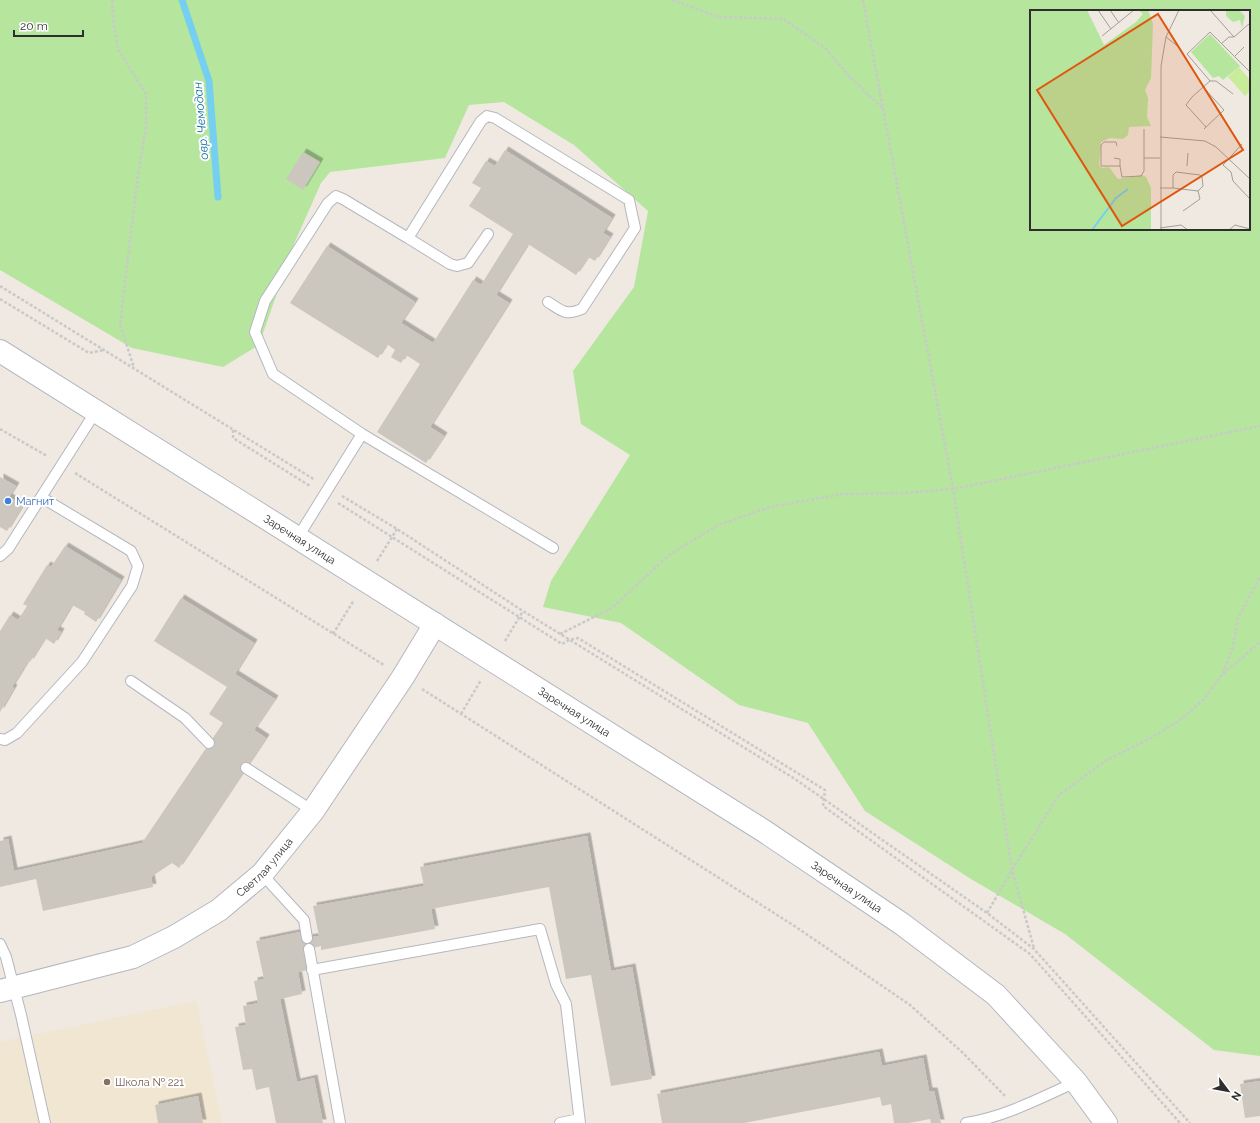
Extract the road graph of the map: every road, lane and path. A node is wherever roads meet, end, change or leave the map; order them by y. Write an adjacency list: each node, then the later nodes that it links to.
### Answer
1 (112, 0): 12 (path)
2 (672, 0): 4 (path)
3 (862, 0): 4 (path)
4 (882, 108): 19 (path)
5 (488, 234): 6 (lane)
6 (408, 238): 9 (lane); 17 (lane)
7 (0, 286): 10 (path)
8 (0, 299): 10 (path)
9 (548, 302)
10 (104, 350): 12 (path)
11 (0, 351): 13 (street, Заречная улица)
12 (134, 369): 16 (path)
13 (96, 410): 18 (lane); 22 (street, Заречная улица)
14 (1260, 426): 19 (path)
15 (0, 429): 18 (path)
16 (233, 430): 20 (path); 20 (path)
17 (362, 434): 20 (lane); 23 (lane)
18 (61, 465): 21 (lane); 31 (path)
19 (953, 489): 27 (path); 38 (path)
20 (326, 491): 22 (lane); 27 (path); 28 (path)
21 (41, 497): 24 (lane); 33 (lane)
22 (298, 537): 26 (street, Заречная улица)
23 (553, 548)
24 (0, 556)
25 (1260, 577): 30 (path)
26 (435, 624): 31 (street, Светлая улица); 47 (street, Заречная улица)
27 (560, 634): 28 (path)
28 (569, 640): 36 (path); 36 (path)
29 (1260, 642): 30 (path)
30 (1222, 675): 38 (path)
31 (402, 677): 37 (street, Светлая улица); 48 (path)
32 (131, 681): 34 (lane)
33 (0, 739)
34 (209, 743)
35 (246, 768): 37 (lane)
36 (824, 799): 40 (path); 55 (path)
37 (314, 811): 39 (street, Светлая улица)
38 (1012, 870): 40 (path); 44 (path)
39 (262, 874): 41 (lane); 46 (street, Светлая улица)
40 (987, 914): 44 (path)
41 (307, 938)
42 (0, 944): 46 (lane)
43 (308, 949): 45 (lane)
44 (1034, 949): 56 (path)
45 (312, 970): 49 (lane); 51 (lane)
46 (7, 989): 50 (lane)
47 (1076, 1082): 48 (lane); 54 (street, Заречная улица)
48 (1017, 1109): 53 (lane)
49 (580, 1121): 52 (lane)
50 (45, 1123)
51 (340, 1123)
52 (560, 1123)
53 (966, 1123)
54 (1106, 1123)
55 (1180, 1123)
56 (1190, 1123)

